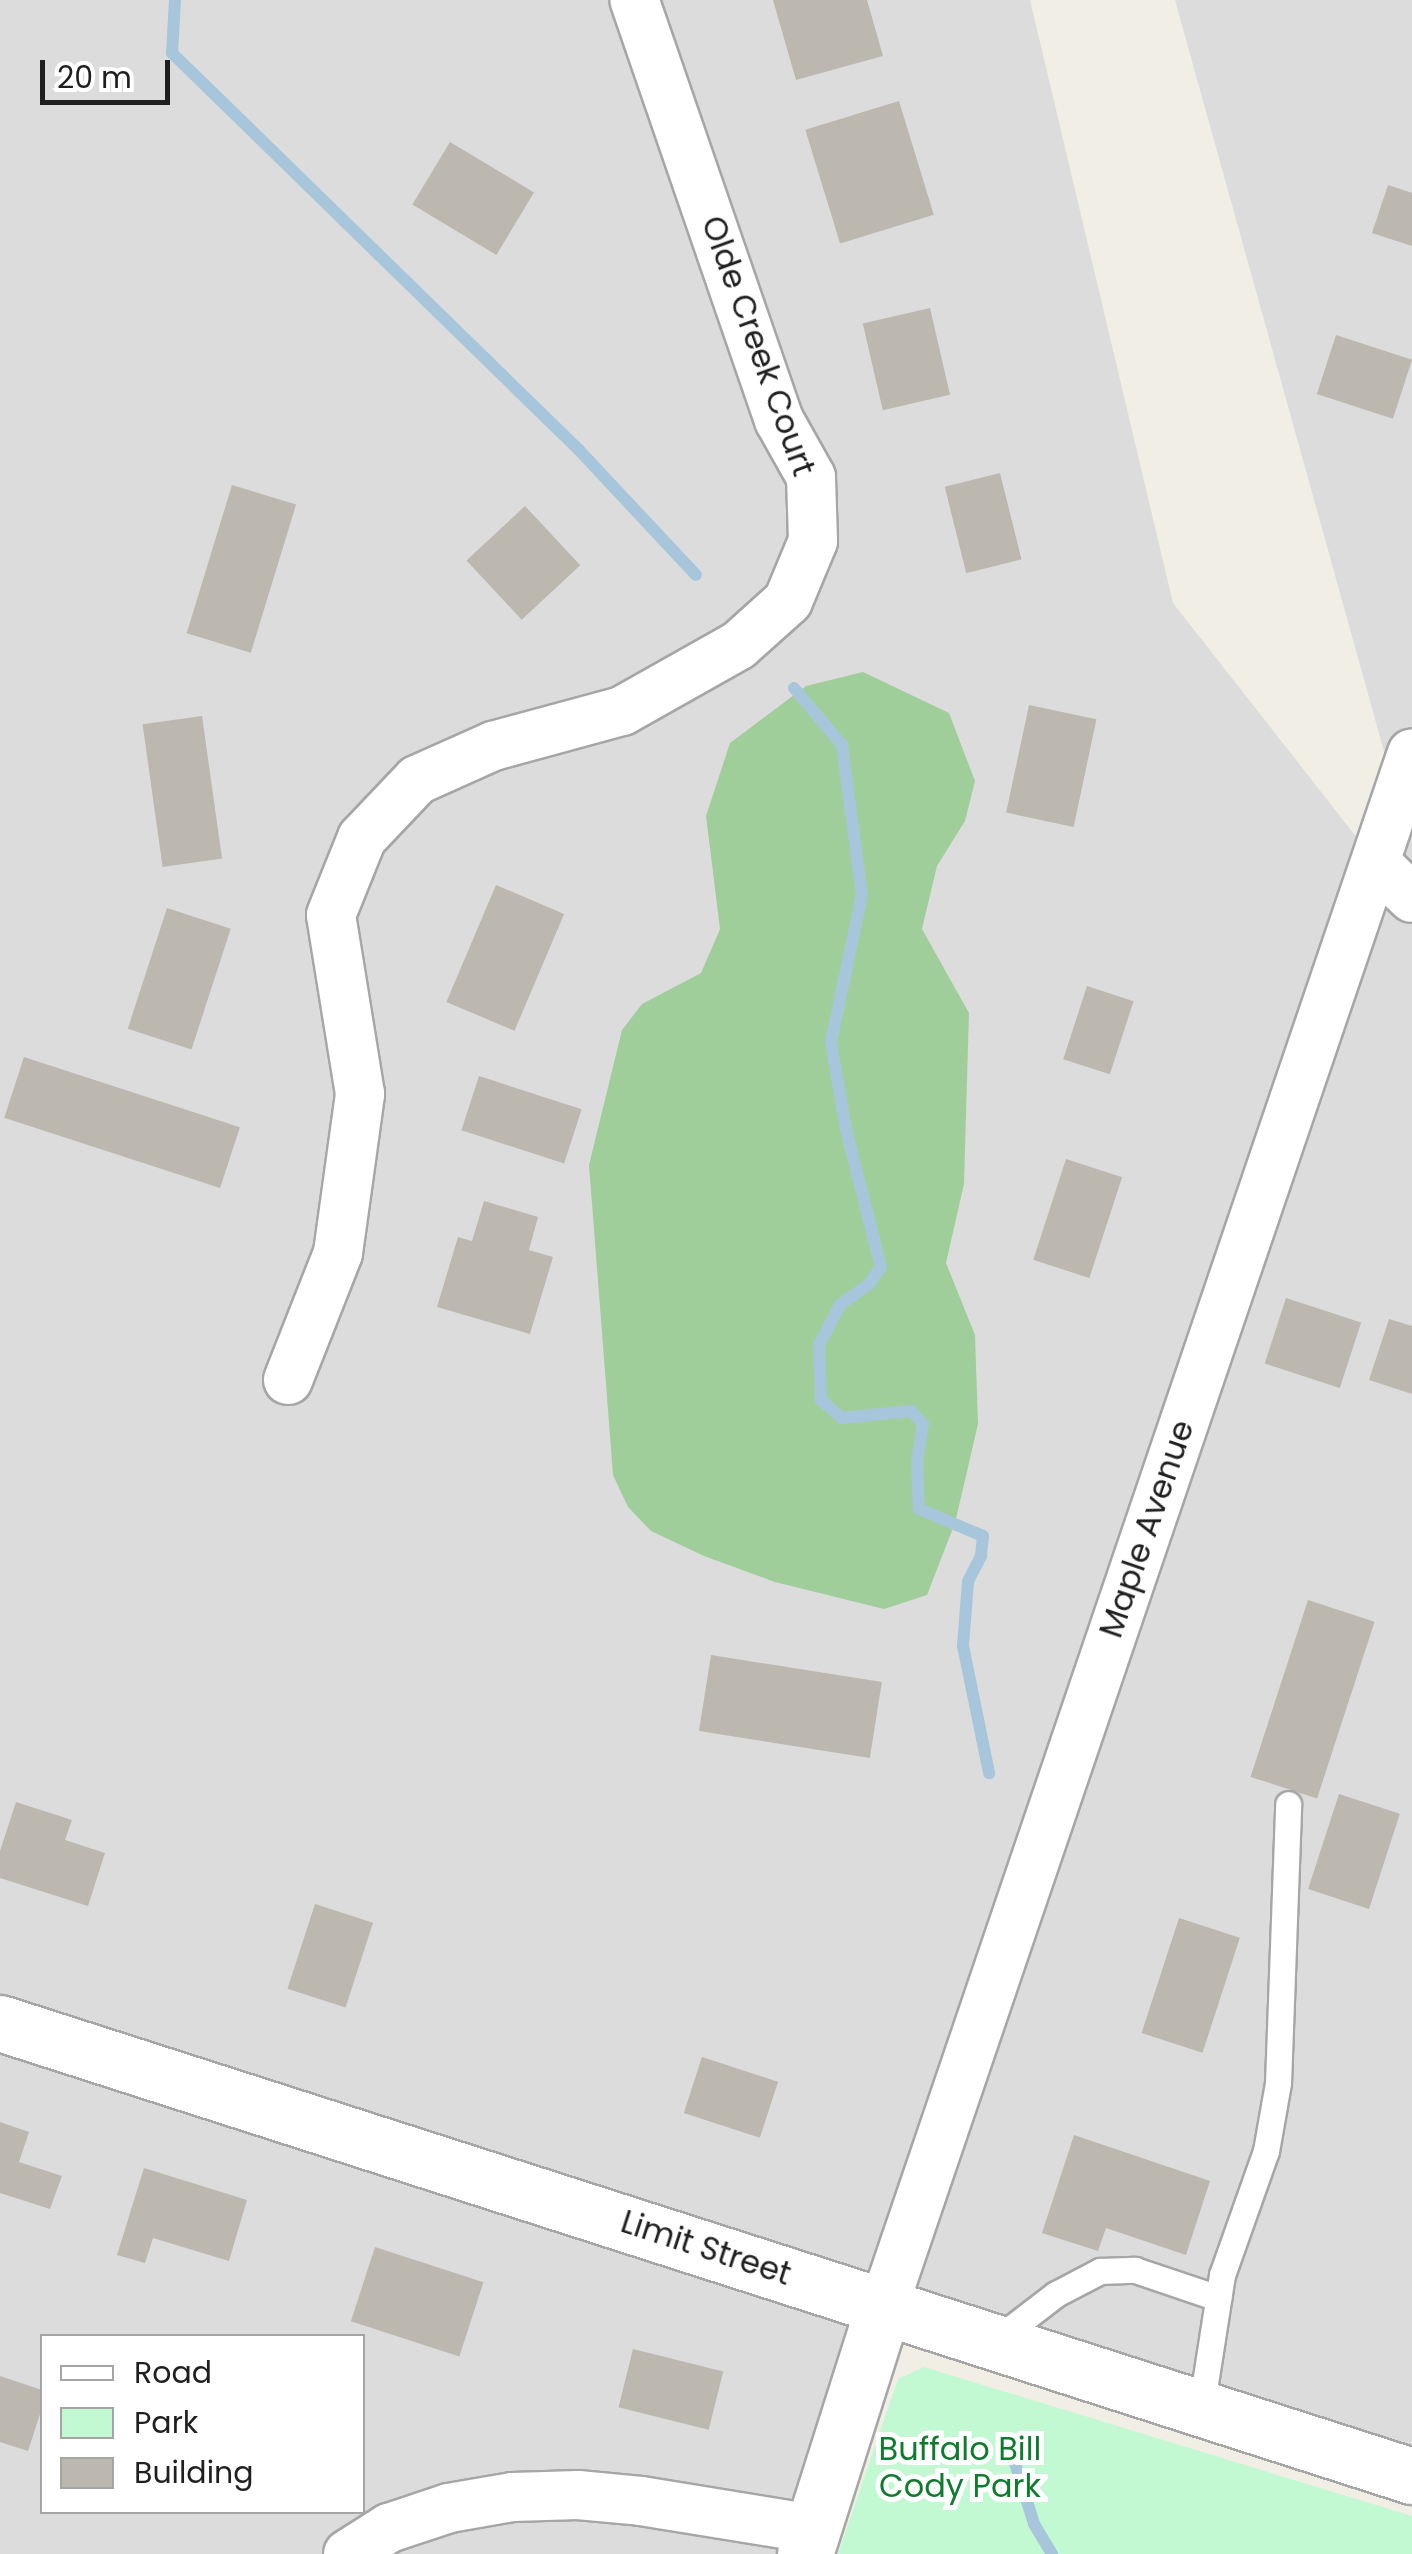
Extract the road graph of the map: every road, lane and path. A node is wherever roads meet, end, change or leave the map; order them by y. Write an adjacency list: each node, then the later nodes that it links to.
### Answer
1 (634, 0): 5 (street, Olde Creek Court)
2 (1412, 753): 3 (street, Maple Avenue)
3 (1376, 863): 4 (street); 9 (street, Maple Avenue)
4 (1412, 898)
5 (288, 1380)
6 (1288, 1804): 8 (lane)
7 (0, 2023): 9 (street, Limit Street)
8 (1218, 2298): 10 (lane); 11 (lane)
9 (884, 2305): 10 (street, Limit Street); 13 (street)
10 (992, 2343): 11 (street, Limit Street)
11 (1201, 2409): 12 (street, Limit Street)
12 (1412, 2476)
13 (809, 2541): 14 (street)
14 (348, 2554)

